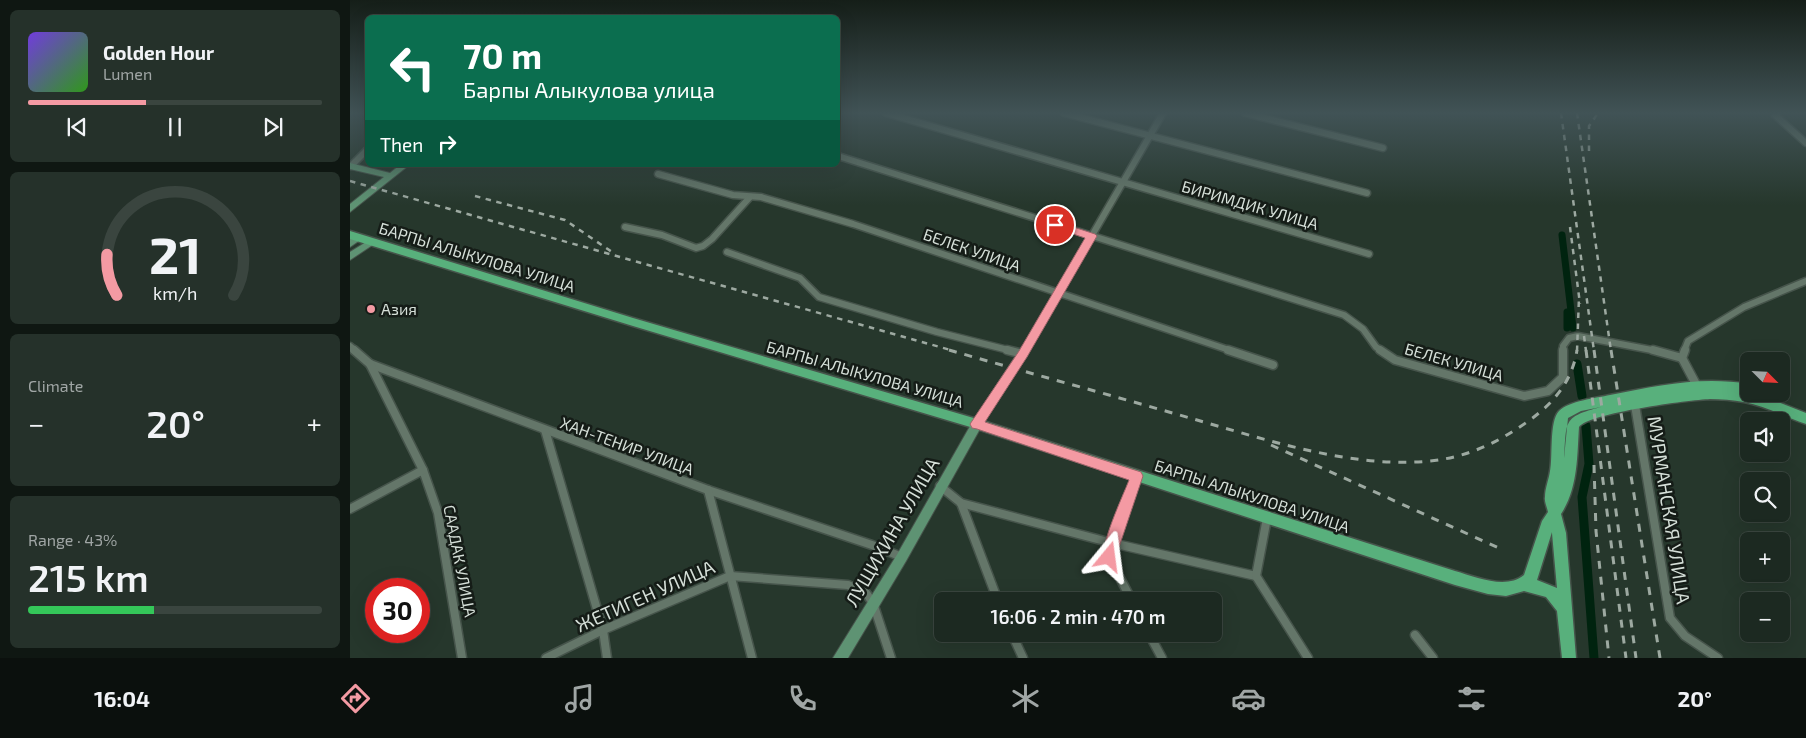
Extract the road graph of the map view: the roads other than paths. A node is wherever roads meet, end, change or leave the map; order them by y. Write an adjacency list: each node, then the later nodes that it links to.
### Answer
1 (991, 144): 12 (street, БИРИМДИК УЛИЦА)
2 (1145, 144): 12 (street)
3 (1179, 144): 13 (street)
4 (1367, 144): 5 (street)
5 (1384, 148)
6 (365, 152): 8 (street)
7 (840, 157): 17 (street, БЕЛЕК УЛИЦА)
8 (351, 166): 11 (street)
9 (402, 167): 11 (street)
10 (658, 174): 14 (street, БЕЛЕК УЛИЦА)
11 (391, 176): 15 (street)
12 (1123, 182): 17 (street); 21 (street, БИРИМДИК УЛИЦА)
13 (1368, 194)
14 (750, 197): 16 (street); 24 (street, БЕЛЕК УЛИЦА)
15 (350, 208)
16 (625, 227)
17 (1091, 236): 24 (street); 27 (street, БЕЛЕК УЛИЦА)
18 (353, 239): 19 (main road, БАРПЫ АЛЫКУЛОВА УЛИЦА)
19 (371, 242): 22 (street); 36 (main road, БАРПЫ АЛЫКУЛОВА УЛИЦА)
20 (727, 252): 26 (street)
21 (1369, 254)
22 (350, 257)
23 (1806, 281): 27 (street)
24 (1058, 294): 26 (street); 29 (street, БЕЛЕК УЛИЦА)
25 (350, 346): 28 (street, ХАН-ТЕНИР УЛИЦА)
26 (1023, 354): 36 (street)
27 (1682, 358): 31 (street)
28 (370, 364): 37 (street, ХАН-ТЕНИР УЛИЦА); 38 (street, СААДАК УЛИЦА)
29 (1273, 365)
30 (1740, 388): 31 (main road)
31 (1698, 389): 33 (main road); 35 (main road); 44 (main road)
32 (1784, 402): 34 (main road)
33 (1635, 405): 44 (main road); 70 (street, МУРМАНСКАЯ УЛИЦА)
34 (1806, 412)
35 (1806, 419)
36 (977, 424): 39 (main road, БАРПЫ АЛЫКУЛОВА УЛИЦА); 40 (street, ЛУЩИХИНА УЛИЦА)
37 (545, 430): 41 (street, ХАН-ТЕНИР УЛИЦА); 55 (street)
38 (423, 470): 43 (street); 59 (street, СААДАК УЛИЦА)
39 (1137, 476): 45 (main road, БАРПЫ АЛЫКУЛОВА УЛИЦА); 46 (street)
40 (940, 486): 42 (street); 47 (street, ЛУЩИХИНА УЛИЦА)
41 (708, 490): 47 (street, ХАН-ТЕНИР УЛИЦА); 48 (street)
42 (961, 503): 46 (street); 51 (street)
43 (350, 509)
44 (1554, 512): 50 (main road); 54 (main road)
45 (1267, 518): 49 (street); 50 (main road, БАРПЫ АЛЫКУЛОВА УЛИЦА)
46 (1112, 543): 49 (street); 52 (street)
47 (902, 557): 53 (street, ЛУЩИХИНА УЛИЦА)
48 (730, 576): 53 (street, ЖЕТИГЕН УЛИЦА); 55 (street, ЖЕТИГЕН УЛИЦА); 62 (street)
49 (1256, 576): 67 (street)
50 (1524, 584): 54 (main road)
51 (995, 592)
52 (1127, 592)
53 (873, 603): 63 (street, ЛУЩИХИНА УЛИЦА); 64 (street)
54 (1566, 615): 69 (main road)
55 (603, 630): 60 (street, ЖЕТИГЕН УЛИЦА); 61 (street)
56 (1415, 635): 68 (street)
57 (1016, 642): 65 (street)
58 (1153, 642): 66 (street)
59 (462, 658)
60 (546, 658)
61 (607, 658)
62 (752, 658)
63 (840, 658)
64 (891, 658)
65 (1023, 658)
66 (1162, 658)
67 (1308, 658)
68 (1434, 658)
69 (1570, 658)
70 (1718, 658)

